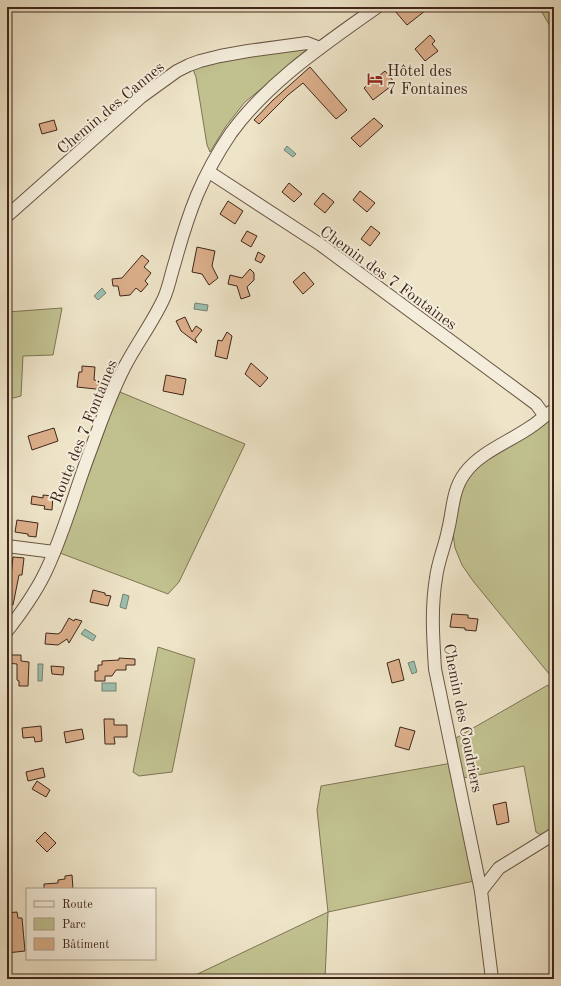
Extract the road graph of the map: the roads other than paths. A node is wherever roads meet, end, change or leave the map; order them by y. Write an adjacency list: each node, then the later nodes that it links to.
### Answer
1 (378, 7): 2 (street, Route des 7 Fontaines)
2 (320, 48): 3 (street, Route des 7 Fontaines); 4 (street, Chemin des Cannes)
3 (209, 172): 5 (street, Chemin des 7 Fontaines); 7 (street, Route des 7 Fontaines)
4 (7, 216)
5 (549, 412): 10 (street, Chemin des Coudriers)
6 (7, 546): 7 (street)
7 (54, 552): 8 (street, Route des 7 Fontaines)
8 (7, 631)
9 (554, 834): 10 (street)
10 (481, 891): 11 (street, Chemin des Coudriers)
11 (492, 979)

